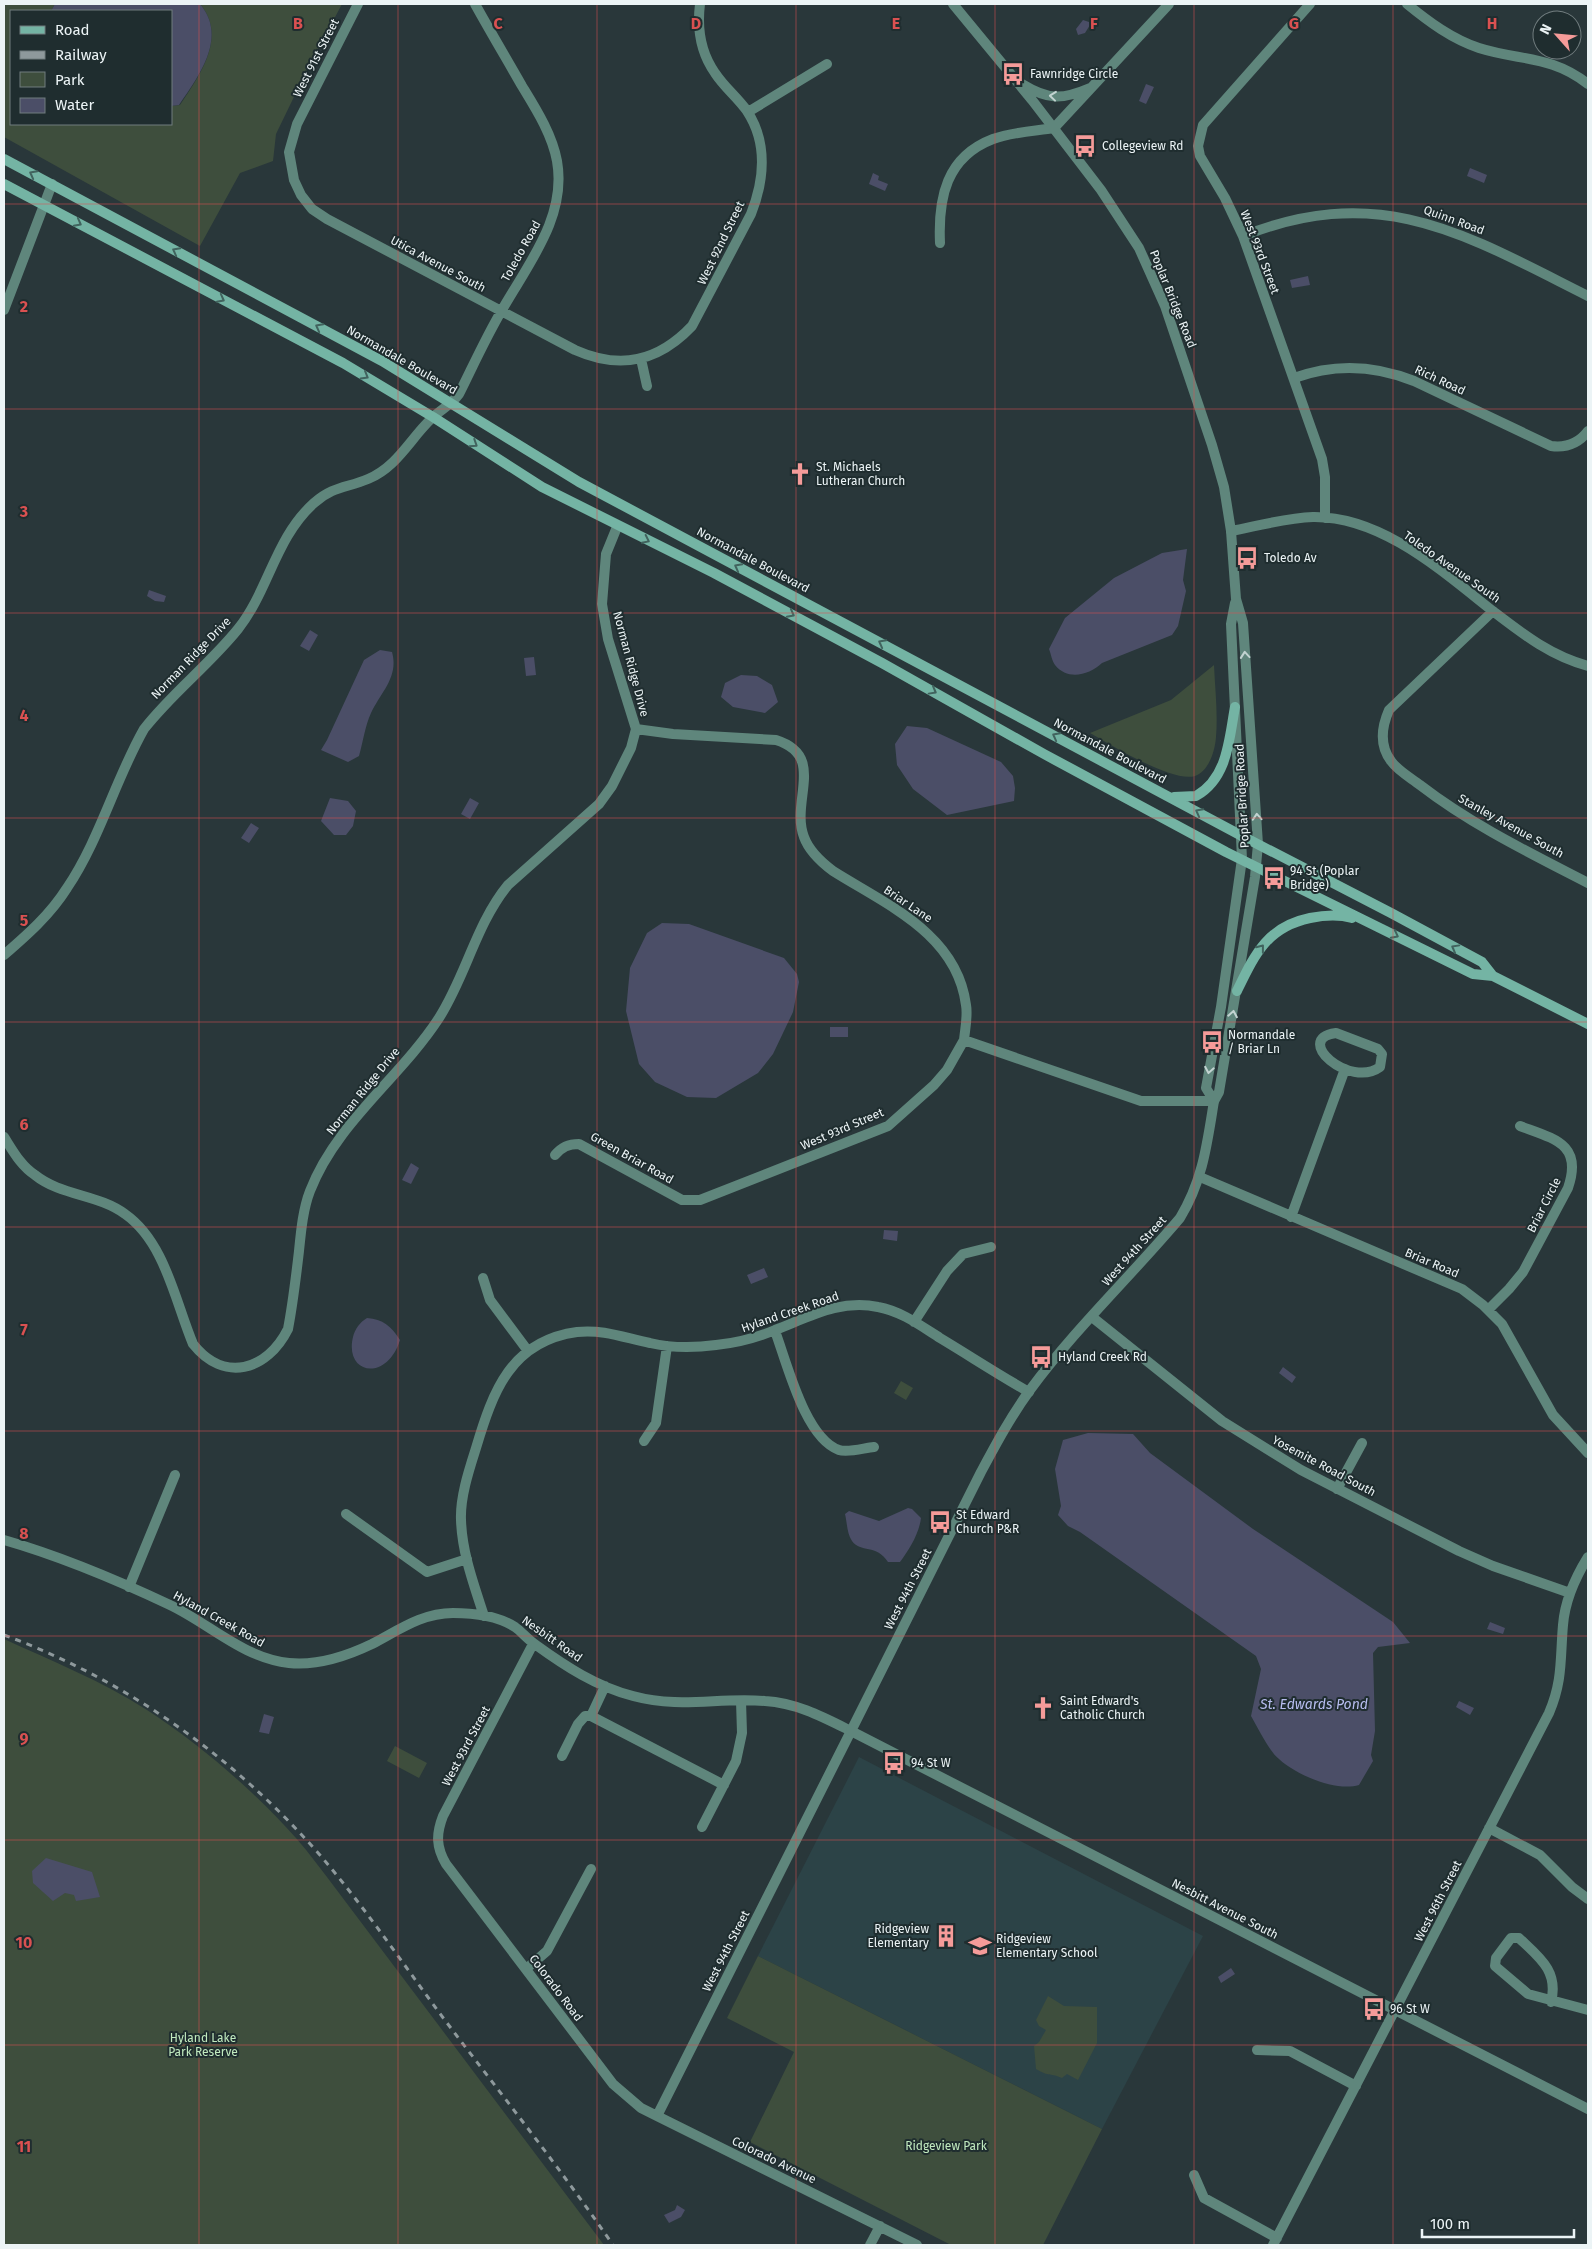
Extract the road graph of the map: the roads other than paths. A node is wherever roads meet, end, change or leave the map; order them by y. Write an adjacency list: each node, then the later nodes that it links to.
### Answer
1 (358, 4): 13 (street, West 91st Street)
2 (474, 4): 23 (street, Toledo Road)
3 (700, 4): 12 (street, West 92nd Street)
4 (953, 4): 9 (street, Poplar Bridge Road)
5 (1169, 4): 11 (street)
6 (1310, 4): 19 (street, West 93rd Street)
7 (1407, 4): 10 (street)
8 (826, 64): 12 (street)
9 (1015, 80): 11 (street, one-way to 9); 14 (street, Poplar Bridge Road)
10 (1588, 84)
11 (1093, 86): 14 (street)
12 (748, 112): 24 (street, West 92nd Street)
13 (297, 124): 23 (street, Utica Avenue South)
14 (1054, 128): 20 (street); 32 (street, Poplar Bridge Road)
15 (4, 159): 17 (main road, Normandale Boulevard, one-way to 15)
16 (4, 184): 18 (main road, Normandale Boulevard)
17 (52, 184): 18 (street); 27 (main road, Normandale Boulevard, one-way to 17)
18 (44, 205): 22 (street); 28 (main road, Normandale Boulevard, one-way to 28)
19 (1243, 236): 21 (street, Quinn Road); 25 (street, West 93rd Street)
20 (940, 244)
21 (1588, 296)
22 (4, 310)
23 (501, 312): 24 (street, Utica Avenue South); 27 (street, Toledo Road)
24 (641, 359): 26 (street)
25 (1294, 378): 29 (street, Rich Road); 30 (street, West 93rd Street)
26 (647, 386)
27 (452, 404): 28 (street, Toledo Road); 38 (main road, Normandale Boulevard, one-way to 27)
28 (433, 416): 31 (main road, Normandale Boulevard, one-way to 31); 45 (street, Norman Ridge Drive)
29 (1588, 431)
30 (1325, 518): 32 (street, Toledo Avenue South); 34 (street, Toledo Avenue South)
31 (618, 527): 37 (street, Norman Ridge Drive); 41 (main road, Normandale Boulevard, one-way to 41)
32 (1231, 531): 33 (street, Poplar Bridge Road)
33 (1236, 599): 36 (street, Poplar Bridge Road); 40 (street, Poplar Bridge Road, one-way to 33)
34 (1493, 611): 35 (street, Toledo Avenue South); 43 (street, Stanley Avenue South)
35 (1588, 666)
36 (1235, 707): 38 (main road); 39 (street, Poplar Bridge Road)
37 (636, 729): 50 (street, Briar Lane); 54 (street, Norman Ridge Drive)
38 (1171, 797): 39 (main road, Normandale Boulevard, one-way to 38)
39 (1242, 836): 40 (main road, Normandale Boulevard); 41 (street, Poplar Bridge Road)
40 (1258, 844): 42 (street, Poplar Bridge Road); 46 (main road, Normandale Boulevard, one-way to 40)
41 (1242, 859): 42 (main road, Normandale Boulevard); 47 (street, Poplar Bridge Road)
42 (1257, 865): 44 (main road, Normandale Boulevard); 48 (street, Poplar Bridge Road)
43 (1588, 882)
44 (1374, 924): 46 (main road, Normandale Boulevard, one-way to 46); 48 (main road, one-way to 44)
45 (4, 955)
46 (1494, 976): 49 (main road, Normandale Boulevard)
47 (1224, 988): 52 (street, West 94th Street, one-way to 52)
48 (1237, 990): 52 (street, West 94th Street, one-way to 48)
49 (1588, 1024)
50 (964, 1040): 52 (street); 57 (street, West 93rd Street)
51 (1345, 1069): 51 (street); 58 (street)
52 (1214, 1101): 56 (street, West 94th Street)
53 (1520, 1126): 61 (street, Briar Circle)
54 (4, 1137)
55 (554, 1155): 57 (street, Green Briar Road)
56 (1200, 1177): 58 (street, Briar Road); 62 (street, West 94th Street)
57 (700, 1200)
58 (1291, 1217): 61 (street, Briar Road)
59 (991, 1247): 63 (street)
60 (483, 1278): 66 (street)
61 (1488, 1310): 71 (street, Briar Road)
62 (1092, 1317): 67 (street, West 94th Street); 73 (street, Yosemite Road South)
63 (914, 1322): 64 (street, Hyland Creek Road); 67 (street, Hyland Creek Road)
64 (774, 1331): 65 (street, Hyland Creek Road); 70 (street)
65 (667, 1346): 66 (street, Hyland Creek Road); 68 (street)
66 (528, 1351): 77 (street, Hyland Creek Road)
67 (1029, 1392): 86 (street, West 94th Street)
68 (644, 1441)
69 (1362, 1443): 73 (street)
70 (874, 1447)
71 (1588, 1453)
72 (175, 1475): 78 (street)
73 (1337, 1489): 79 (street, Yosemite Road South)
74 (346, 1514): 77 (street)
75 (4, 1540): 78 (street, Hyland Creek Road)
76 (1588, 1557): 79 (street, West 96th Street)
77 (467, 1559): 80 (street, Hyland Creek Road)
78 (129, 1587): 81 (street, Hyland Creek Road)
79 (1570, 1593): 90 (street, West 96th Street)
80 (484, 1616): 81 (street, Nesbitt Road); 82 (street, Nesbitt Road)
81 (395, 1629)
82 (534, 1644): 83 (street, Nesbitt Road); 91 (street, West 93rd Street)
83 (605, 1686): 84 (street, Nesbitt Road); 85 (street)
84 (741, 1701): 86 (street, Nesbitt Road); 88 (street)
85 (591, 1716): 87 (street); 88 (street)
86 (851, 1731): 96 (street, Nesbitt Avenue South); 101 (street, West 94th Street)
87 (562, 1756)
88 (724, 1785): 89 (street)
89 (702, 1827)
90 (1489, 1828): 93 (street); 96 (street, West 96th Street)
91 (446, 1864): 94 (street, Colorado Road)
92 (591, 1869): 94 (street)
93 (1588, 1899)
94 (526, 1969): 101 (street, Colorado Road)
95 (1551, 2002): 95 (street); 97 (street)
96 (1395, 2010): 99 (street, West 96th Street); 100 (street, Nesbitt Avenue South)
97 (1588, 2010)
98 (1257, 2050): 99 (street)
99 (1356, 2086): 104 (street, West 96th Street)
100 (1588, 2109)
101 (657, 2116): 103 (street, Colorado Avenue)
102 (1194, 2175): 104 (street)
103 (880, 2226): 105 (street); 106 (street, Colorado Avenue)
104 (1275, 2242)
105 (870, 2245)
106 (917, 2245)

